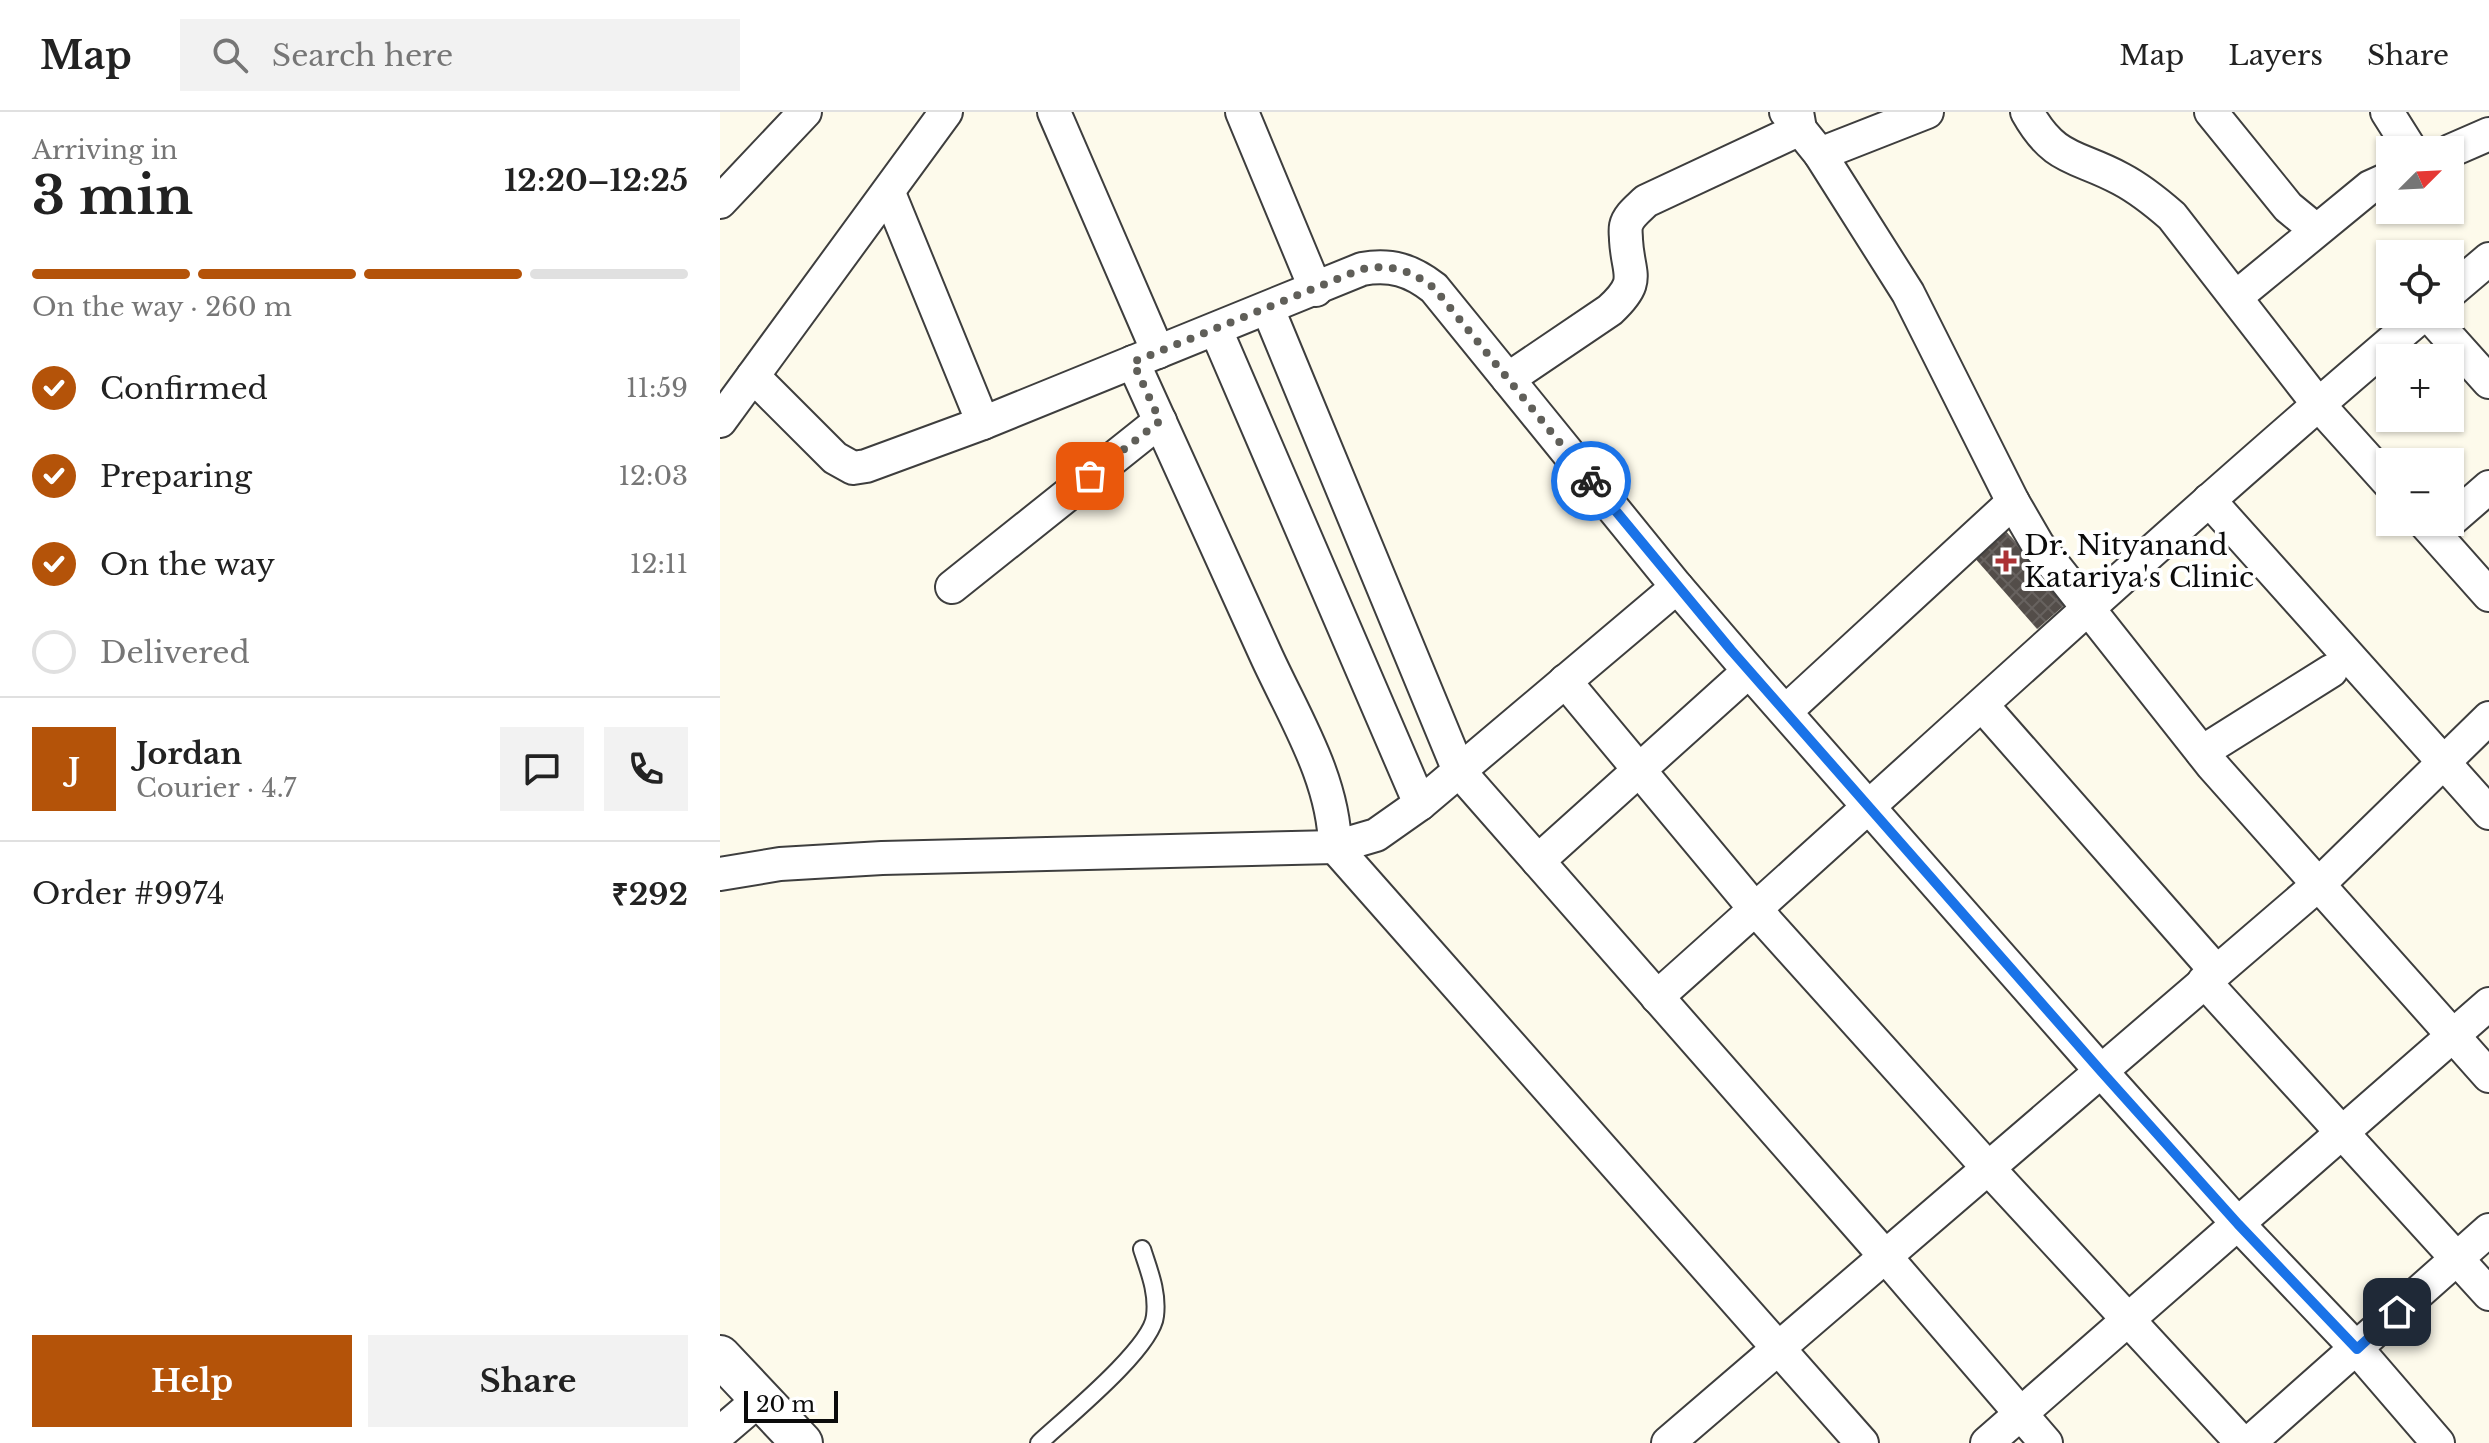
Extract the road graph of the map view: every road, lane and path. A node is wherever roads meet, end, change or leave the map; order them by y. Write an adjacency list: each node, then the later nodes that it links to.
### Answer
1 (805, 112): 15 (street)
2 (946, 112): 14 (street)
3 (1054, 112): 25 (street)
4 (1242, 112): 19 (street)
5 (1927, 112): 9 (street)
6 (2027, 112): 20 (street)
7 (2211, 112): 16 (street)
8 (2387, 112): 11 (street)
9 (1801, 127): 27 (street); 36 (street)
10 (2489, 134): 12 (street)
11 (2402, 136)
12 (2464, 145)
13 (2376, 184): 16 (street)
14 (889, 193): 26 (street); 32 (street)
15 (720, 202)
16 (2316, 230): 20 (street)
17 (2489, 259): 18 (street)
18 (2464, 280)
19 (1316, 290): 21 (street); 27 (street)
20 (2236, 297): 29 (street)
21 (1268, 309): 24 (street); 52 (street)
22 (2409, 328): 29 (street)
23 (2439, 328): 28 (street)
24 (1216, 330): 25 (street); 53 (street)
25 (1145, 357): 31 (street); 32 (street)
26 (753, 376): 30 (street); 32 (street)
27 (1508, 379): 40 (street)
28 (2489, 382)
29 (2318, 404): 33 (street); 35 (street)
30 (720, 421)
31 (1160, 421): 39 (street); 56 (street)
32 (983, 423)
33 (2376, 468)
34 (2489, 487): 37 (street)
35 (2209, 500): 42 (street); 50 (street)
36 (2013, 502): 42 (street); 47 (street)
37 (2464, 506)
38 (2448, 536): 41 (street)
39 (952, 587)
40 (1677, 587): 43 (street); 45 (street)
41 (2489, 595)
42 (2087, 609): 46 (street); 49 (street)
43 (1749, 671): 47 (street); 51 (street)
44 (2331, 671): 49 (street)
45 (1565, 681): 51 (street); 52 (street)
46 (1982, 705): 54 (street); 61 (street)
47 (1786, 711): 54 (street)
48 (2489, 718): 50 (street)
49 (2202, 752): 59 (street)
50 (2443, 761): 55 (street); 59 (street)
51 (1639, 769): 57 (street); 60 (street)
52 (1459, 771): 53 (street); 57 (street)
53 (1420, 804): 56 (street)
54 (1870, 807): 60 (street); 65 (street)
55 (2489, 813)
56 (1335, 847): 58 (street); 76 (street)
57 (1538, 861): 62 (street)
58 (720, 874)
59 (2319, 884): 61 (street); 64 (street)
60 (1755, 909): 62 (street); 68 (street)
61 (2210, 976): 65 (street); 67 (street)
62 (1657, 997): 72 (street)
63 (2489, 1004): 64 (street)
64 (2455, 1037): 66 (street); 67 (street)
65 (2100, 1070): 68 (street); 69 (street)
66 (2489, 1076)
67 (2343, 1130): 69 (street); 73 (street)
68 (1989, 1169): 72 (street); 75 (street)
69 (2238, 1224): 75 (street); 77 (street)
70 (2489, 1230): 73 (street)
71 (1142, 1249): 83 (lane)
72 (1885, 1256): 76 (street); 80 (street)
73 (2457, 1258): 74 (street); 77 (street)
74 (2489, 1294)
75 (2128, 1319): 80 (street); 88 (street)
76 (1779, 1348): 84 (street); 85 (street)
77 (2357, 1349): 89 (street); 90 (street)
78 (720, 1356): 79 (street)
79 (761, 1398): 81 (street); 82 (street)
80 (2019, 1414): 86 (street); 87 (street)
81 (720, 1433)
82 (802, 1443)
83 (1039, 1443)
84 (1670, 1443)
85 (1862, 1443)
86 (1987, 1443)
87 (2046, 1443)
88 (2242, 1443)
89 (2249, 1443)
90 (2438, 1443)

